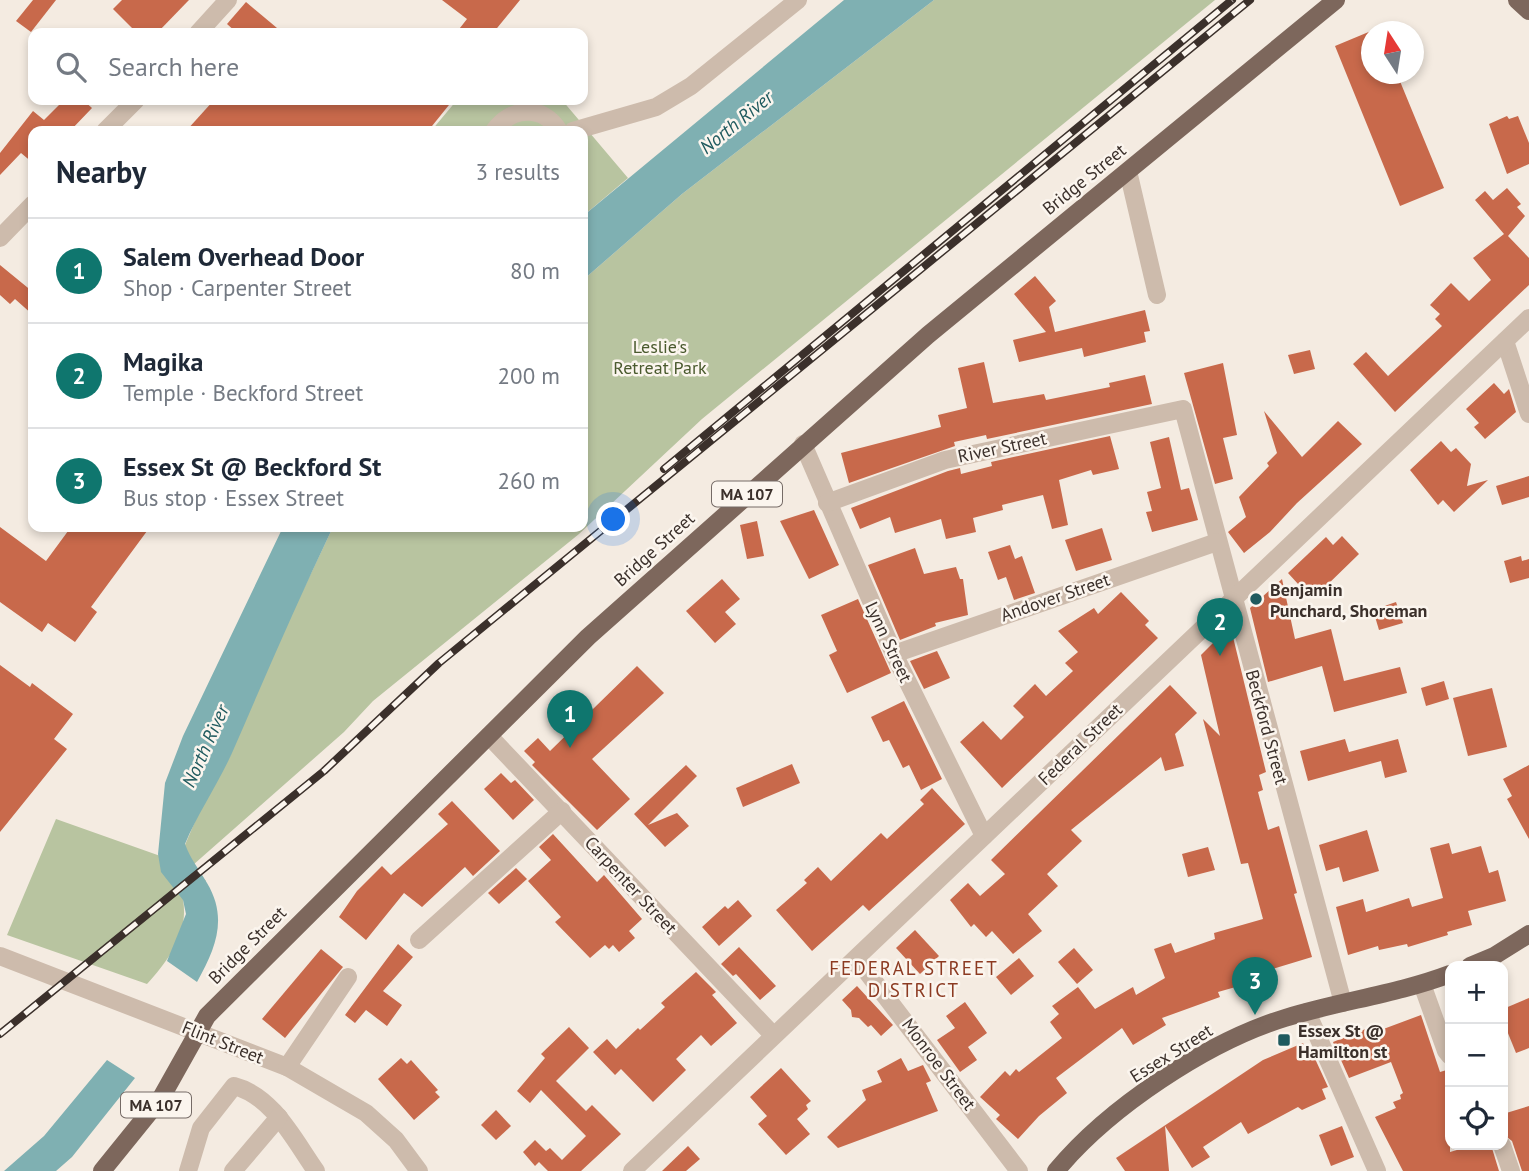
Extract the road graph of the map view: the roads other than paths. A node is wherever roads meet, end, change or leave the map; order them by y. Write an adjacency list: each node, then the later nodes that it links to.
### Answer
1 (228, 0): 6 (street)
2 (798, 0): 11 (street)
3 (1336, 0): 12 (main road, Bridge Street / MA 107)
4 (1517, 0): 5 (main road)
5 (1529, 11)
6 (203, 28)
7 (131, 105): 8 (street)
8 (110, 126)
9 (500, 126): 10 (street)
10 (554, 126)
11 (588, 127)
12 (1128, 170): 15 (street); 20 (main road, Bridge Street / MA 107)
13 (28, 209): 14 (street)
14 (0, 238)
15 (1157, 295)
16 (1529, 318): 17 (street, Federal Street)
17 (1505, 341): 19 (street); 23 (street, Federal Street)
18 (1183, 409): 21 (street, River Street); 22 (street, Beckford Street)
19 (1529, 414)
20 (803, 444): 21 (street, Lynn Street); 25 (main road, Bridge Street / MA 107)
21 (827, 503): 24 (street, Lynn Street)
22 (1217, 542): 23 (street, Beckford Street); 24 (street, Andover Street)
23 (1232, 599): 27 (street, Federal Street); 37 (street, Beckford Street)
24 (894, 654): 27 (street, Lynn Street)
25 (489, 736): 26 (street, Carpenter Street); 39 (main road, Bridge Street / MA 107)
26 (562, 811): 29 (street); 40 (street, Carpenter Street)
27 (984, 836): 31 (street, Federal Street)
28 (1529, 934): 32 (main road)
29 (419, 940)
30 (5, 958): 33 (street); 39 (street, Flint Street)
31 (857, 959): 40 (street, Federal Street); 51 (street, Monroe Street)
32 (1482, 961)
33 (0, 976)
34 (1445, 976): 36 (main road, Essex Street)
35 (348, 977): 42 (street)
36 (1422, 984): 37 (main road, Essex Street); 41 (street)
37 (1343, 1003): 38 (main road, Essex Street)
38 (1307, 1012): 52 (main road, Essex Street); 53 (street)
39 (197, 1031): 42 (street, Flint Street); 45 (main road, Bridge Street / MA 107)
40 (773, 1035): 50 (street, Federal Street)
41 (1445, 1043)
42 (287, 1067): 49 (street, Flint Street)
43 (279, 1117): 46 (street); 47 (street); 48 (street)
44 (1504, 1150): 54 (street)
45 (102, 1171)
46 (188, 1171)
47 (233, 1171)
48 (316, 1171)
49 (419, 1171)
50 (632, 1171)
51 (1019, 1171)
52 (1056, 1171)
53 (1377, 1171)
54 (1511, 1171)

